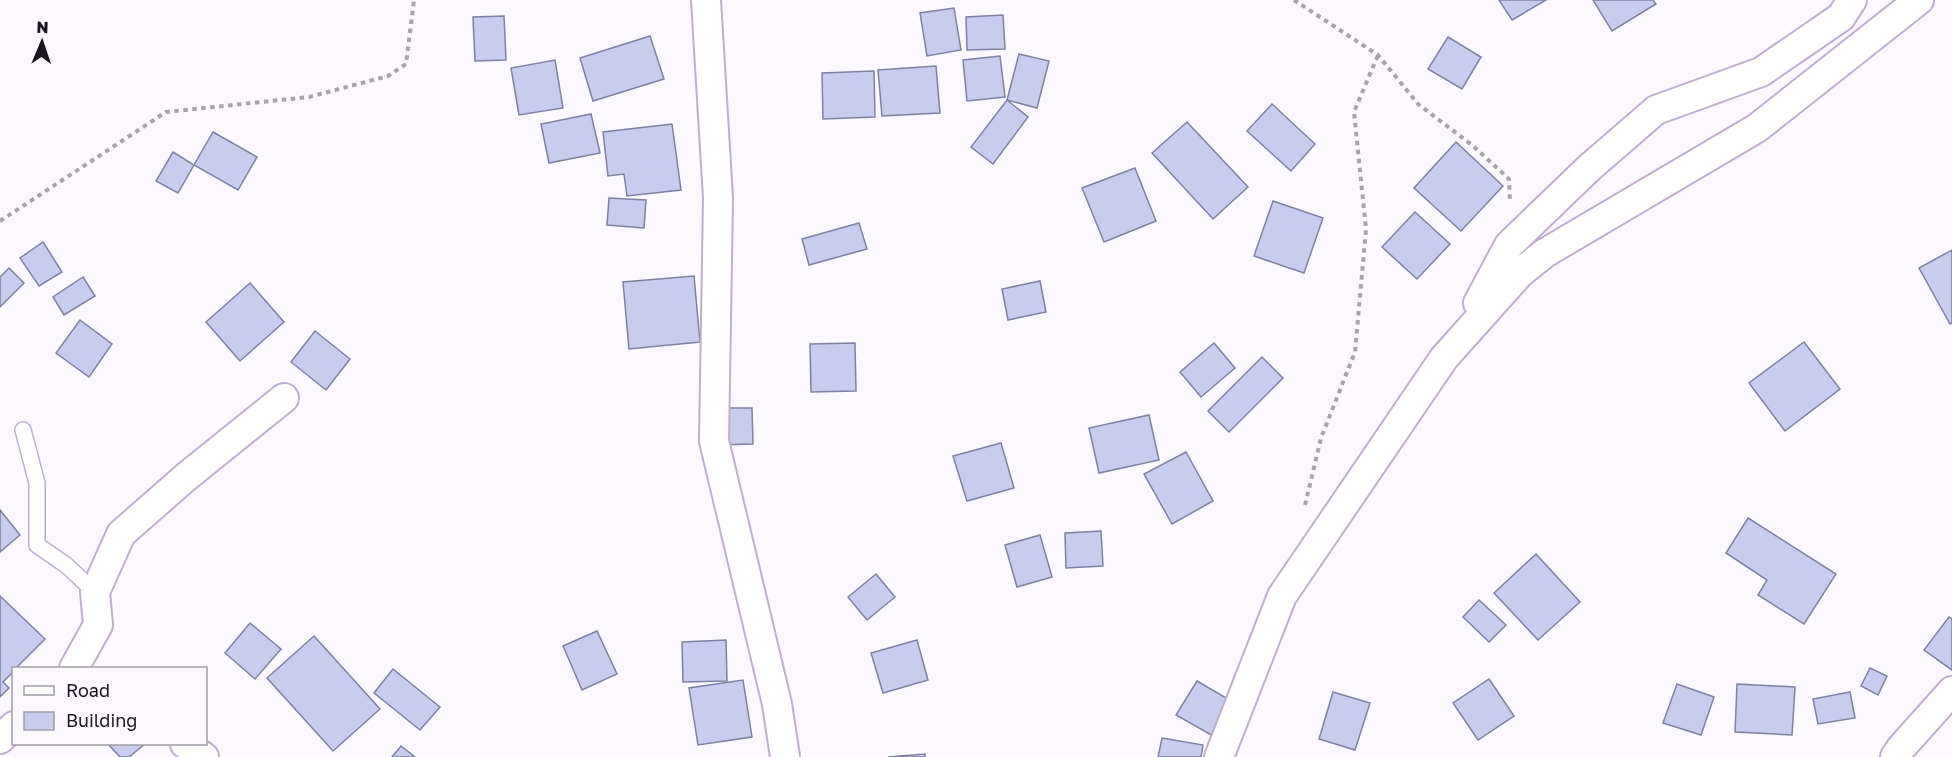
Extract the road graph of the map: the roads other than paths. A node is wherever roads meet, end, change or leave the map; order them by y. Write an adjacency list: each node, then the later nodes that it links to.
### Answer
1 (706, 0): 14 (street)
2 (1852, 0): 4 (street)
3 (1919, 0): 4 (street)
4 (1454, 348): 15 (street)
5 (284, 398): 7 (street)
6 (22, 430): 7 (lane)
7 (95, 592): 8 (street)
8 (77, 667)
9 (1952, 692): 16 (street)
10 (12, 728): 11 (street)
11 (0, 739)
12 (186, 745): 13 (street)
13 (204, 757)
14 (785, 757)
15 (1219, 757)
16 (1895, 757)

